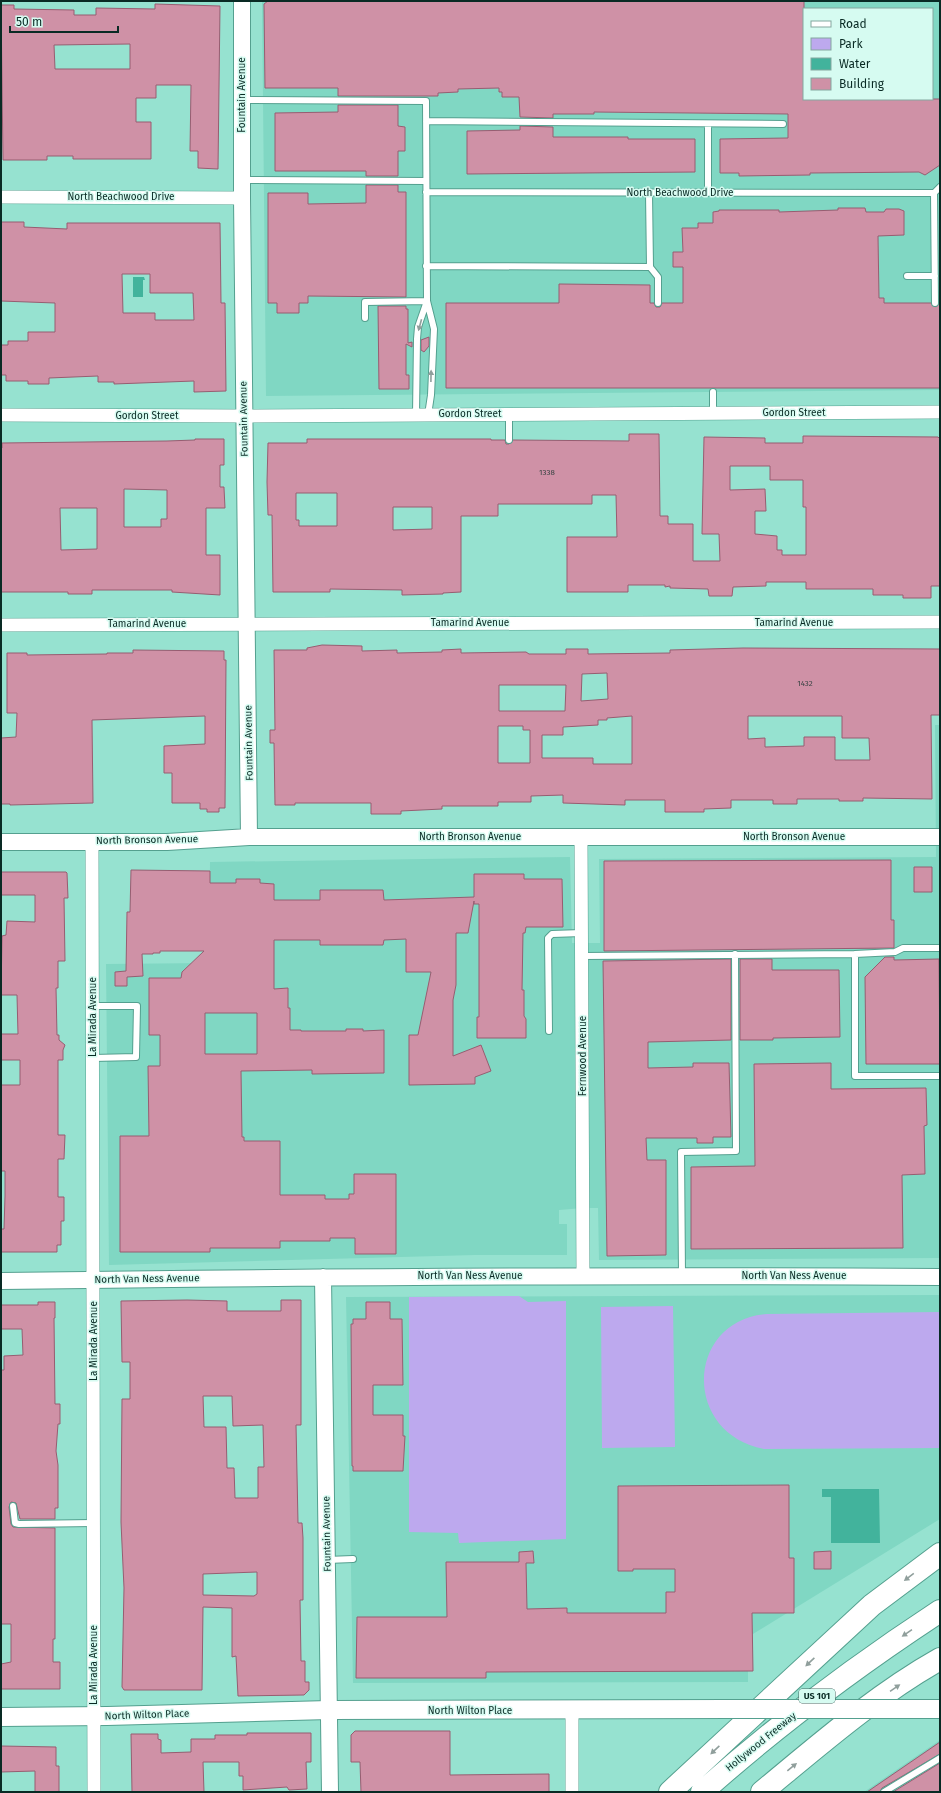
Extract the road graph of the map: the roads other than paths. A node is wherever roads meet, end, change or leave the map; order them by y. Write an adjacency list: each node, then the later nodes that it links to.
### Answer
1 (242, 1): 2 (street, Fountain Avenue)
2 (242, 100): 3 (lane); 6 (street, Fountain Avenue)
3 (426, 121): 4 (lane); 7 (lane)
4 (708, 124): 5 (lane); 11 (lane)
5 (783, 124)
6 (242, 180): 7 (lane); 14 (street, Fountain Avenue)
7 (426, 182): 9 (lane)
8 (940, 187): 12 (lane)
9 (426, 192): 10 (lane, North Beachwood Drive); 16 (lane)
10 (649, 193): 11 (lane, North Beachwood Drive); 17 (lane)
11 (708, 193): 12 (lane, North Beachwood Drive)
12 (934, 193): 15 (lane); 19 (lane)
13 (1, 197): 14 (street, North Beachwood Drive)
14 (242, 198): 30 (street, Fountain Avenue)
15 (940, 204)
16 (426, 266): 17 (lane); 20 (lane)
17 (650, 267): 21 (lane)
18 (907, 276): 19 (lane)
19 (935, 276): 22 (lane)
20 (427, 301): 23 (lane); 29 (lane, one-way to 29); 29 (lane, one-way to 20)
21 (658, 303)
22 (935, 303)
23 (365, 318)
24 (713, 392): 27 (lane)
25 (940, 412): 27 (street, Gordon Street)
26 (509, 414): 27 (street, Gordon Street); 29 (street, Gordon Street); 31 (lane)
27 (713, 414)
28 (1, 415): 30 (street, Gordon Street)
29 (422, 415): 30 (street, Gordon Street)
30 (244, 416): 33 (street, Fountain Avenue)
31 (509, 440)
32 (940, 622): 33 (street, Tamarind Avenue)
33 (247, 623): 34 (street, Tamarind Avenue); 36 (street, Fountain Avenue)
34 (1, 625)
35 (940, 836): 37 (street, North Bronson Avenue)
36 (250, 837): 37 (street, North Bronson Avenue); 38 (street, North Bronson Avenue)
37 (581, 837): 40 (street, Fernwood Avenue)
38 (92, 841): 39 (street, North Bronson Avenue); 45 (street, La Mirada Avenue)
39 (1, 842)
40 (582, 933): 44 (street, Fernwood Avenue); 46 (lane)
41 (940, 948): 43 (lane)
42 (735, 954): 43 (lane); 44 (lane); 49 (lane)
43 (855, 954): 48 (lane)
44 (582, 956): 50 (street, Fernwood Avenue)
45 (93, 1006): 47 (street, La Mirada Avenue); 47 (lane)
46 (549, 1031)
47 (93, 1058): 53 (street, La Mirada Avenue)
48 (940, 1076)
49 (682, 1275): 50 (street, North Van Ness Avenue); 52 (street, North Van Ness Avenue)
50 (583, 1276): 51 (street, North Van Ness Avenue)
51 (323, 1277): 53 (street, North Van Ness Avenue); 59 (street, Fountain Avenue)
52 (940, 1277)
53 (94, 1280): 54 (street, North Van Ness Avenue); 56 (street, La Mirada Avenue)
54 (1, 1281)
55 (13, 1506): 56 (lane)
56 (94, 1523): 65 (street, La Mirada Avenue)
57 (940, 1554): 71 (highway, one-way to 71)
58 (353, 1559): 59 (lane)
59 (327, 1560): 63 (street, Fountain Avenue)
60 (940, 1611): 72 (highway, Hollywood Freeway / US 101, one-way to 72)
61 (940, 1659): 73 (highway, one-way to 61)
62 (940, 1709): 64 (main road, North Wilton Place, bridge)
63 (329, 1710): 64 (main road, North Wilton Place); 65 (main road, North Wilton Place); 69 (street, Fountain Avenue)
64 (572, 1711): 70 (street)
65 (94, 1716): 66 (main road, North Wilton Place); 68 (street, La Mirada Avenue)
66 (1, 1717)
67 (940, 1758): 74 (lane)
68 (94, 1792)
69 (330, 1792)
70 (572, 1792)
71 (670, 1792)
72 (702, 1792)
73 (762, 1792)
74 (884, 1792)

